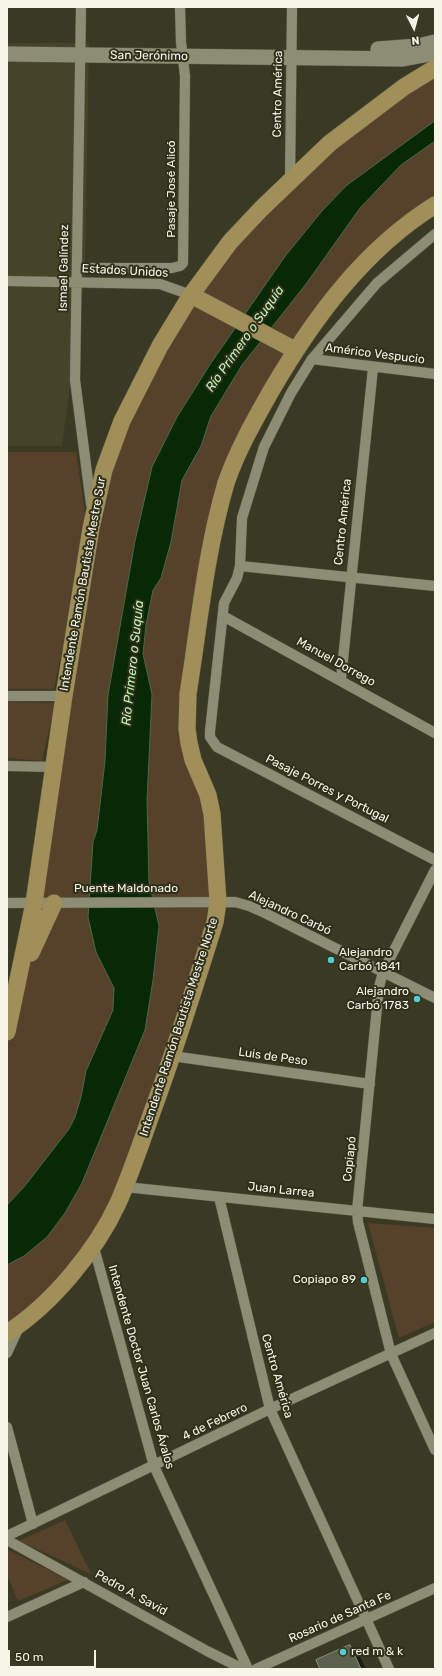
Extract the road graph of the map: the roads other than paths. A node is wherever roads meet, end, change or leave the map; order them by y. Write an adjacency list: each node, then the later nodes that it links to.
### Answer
1 (81, 7): 7 (street, Ismael Galíndez)
2 (180, 7): 8 (street, Pasaje José Alicó)
3 (292, 7): 9 (street, Centro América)
4 (435, 42): 9 (main road, San Jerónimo)
5 (435, 53): 9 (main road, San Jerónimo)
6 (7, 54): 7 (main road, San Jerónimo)
7 (80, 55): 8 (main road, San Jerónimo); 14 (street, Ismael Galíndez)
8 (182, 56): 9 (main road, San Jerónimo); 14 (street, Pasaje José Alicó)
9 (291, 56): 11 (street, Centro América)
10 (435, 68): 11 (main road, Intendente Ramón Bautista Mestre Sur)
11 (290, 182): 17 (main road, Intendente Ramón Bautista Mestre Sur)
12 (435, 205): 18 (main road, Intendente Ramón Bautista Mestre Norte)
13 (435, 234): 19 (street)
14 (77, 268): 16 (street, Ismael Galíndez)
15 (7, 281): 16 (street, Estados Unidos)
16 (77, 282): 17 (street, Estados Unidos); 22 (street, Ismael Galíndez)
17 (197, 298): 18 (main road); 22 (main road, Intendente Ramón Bautista Mestre Sur)
18 (295, 350): 35 (main road, Intendente Ramón Bautista Mestre Norte)
19 (312, 359): 20 (street, Américo Vespucio); 23 (street)
20 (373, 368): 21 (street, Américo Vespucio); 24 (street, Centro América)
21 (435, 374)
22 (91, 528): 29 (main road, Intendente Ramón Bautista Mestre Sur)
23 (240, 566): 24 (street); 26 (street)
24 (350, 577): 25 (street); 27 (street, Centro América)
25 (435, 586)
26 (223, 616): 27 (street, Manuel Dorrego); 33 (street, Pasaje Porres y Portugal)
27 (341, 680): 30 (street, Manuel Dorrego)
28 (7, 696): 29 (street)
29 (64, 696): 32 (main road, Intendente Ramón Bautista Mestre Sur)
30 (435, 733)
31 (7, 766): 32 (street)
32 (54, 767): 37 (main road, Intendente Ramón Bautista Mestre Sur)
33 (435, 860)
34 (435, 870): 39 (street, Copiapó)
35 (218, 902): 38 (street, Puente Maldonado); 39 (street, Alejandro Carbó); 43 (main road, Intendente Ramón Bautista Mestre Norte)
36 (7, 903): 37 (street, Puente Maldonado)
37 (34, 903): 38 (street, Puente Maldonado); 40 (main road, Intendente Ramón Bautista Mestre Sur)
38 (62, 903): 40 (main road)
39 (383, 972): 41 (street, Alejandro Carbó); 44 (street, Copiapó)
40 (18, 982): 42 (main road, Intendente Ramón Bautista Mestre Sur)
41 (435, 998)
42 (7, 1032)
43 (172, 1056): 44 (street, Luis de Peso); 45 (main road, Intendente Ramón Bautista Mestre Norte)
44 (370, 1084): 47 (street, Copiapó)
45 (124, 1188): 46 (street, Juan Larrea); 49 (main road, Intendente Ramón Bautista Mestre Norte)
46 (219, 1197): 47 (street, Juan Larrea); 54 (street, Centro América)
47 (358, 1211): 48 (street, Juan Larrea); 53 (street, Copiapó)
48 (435, 1220)
49 (93, 1244): 50 (main road, Intendente Ramón Bautista Mestre Norte); 57 (street, Intendente Doctor Juan Carlos Ávalos)
50 (13, 1329): 52 (street)
51 (435, 1333): 53 (street, 4 de Febrero)
52 (7, 1353)
53 (391, 1354): 54 (street, 4 de Febrero); 56 (street, Copiapó)
54 (270, 1409): 57 (street, 4 de Febrero); 64 (street, Centro América)
55 (7, 1427): 58 (street)
56 (435, 1450)
57 (154, 1466): 58 (street, 4 de Febrero); 66 (street, Intendente Doctor Juan Carlos Ávalos)
58 (33, 1524): 59 (street, 4 de Febrero)
59 (7, 1536)
60 (7, 1540): 61 (street, Pedro A. Savid)
61 (84, 1582): 63 (street); 65 (street, Pedro A. Savid)
62 (435, 1588): 64 (street, Rosario de Santa Fe)
63 (7, 1617)
64 (365, 1619): 67 (street, Rosario de Santa Fe); 68 (street, Centro América)
65 (243, 1669)
66 (248, 1669)
67 (256, 1669)
68 (389, 1669)

